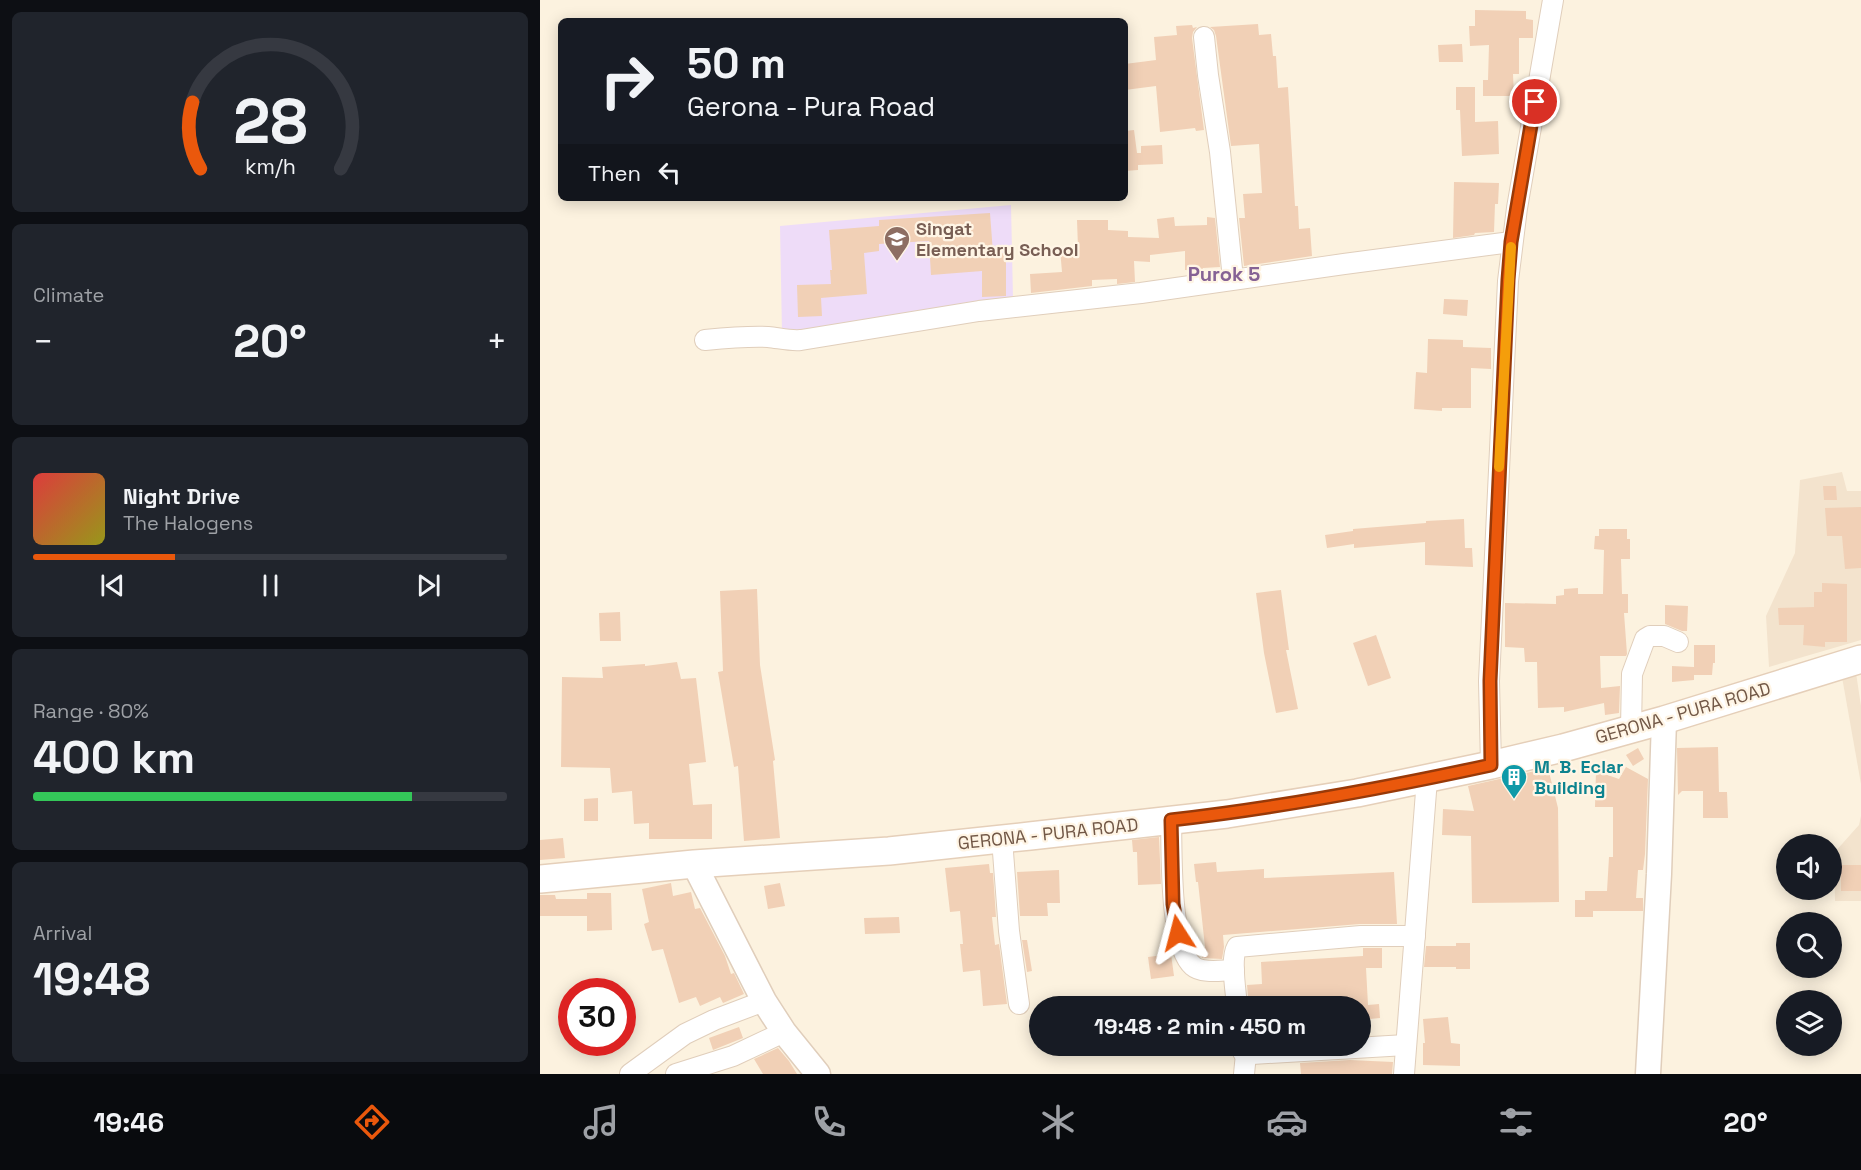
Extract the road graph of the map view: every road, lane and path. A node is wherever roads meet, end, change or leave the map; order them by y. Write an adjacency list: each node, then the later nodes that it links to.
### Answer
1 (1553, 0): 3 (street)
2 (1204, 37): 4 (street)
3 (1511, 242): 4 (street); 10 (street)
4 (1233, 279): 5 (street)
5 (705, 340)
6 (1678, 642): 9 (street)
7 (1861, 660): 8 (main road, GERONA - PURA ROAD)
8 (1664, 720): 9 (main road, GERONA - PURA ROAD); 30 (street)
9 (1631, 729): 10 (main road, GERONA - PURA ROAD)
10 (1491, 765): 11 (main road, GERONA - PURA ROAD)
11 (1427, 779): 12 (main road, GERONA - PURA ROAD); 16 (street)
12 (1171, 820): 13 (main road, GERONA - PURA ROAD); 17 (street)
13 (1002, 839): 14 (main road, GERONA - PURA ROAD); 20 (street)
14 (694, 864): 15 (main road, GERONA - PURA ROAD); 19 (street)
15 (540, 879)
16 (1415, 936): 17 (street); 22 (street)
17 (1234, 970): 18 (street)
18 (1236, 996)
19 (764, 1001): 21 (street); 25 (street)
20 (1019, 1004)
21 (784, 1032): 26 (street); 27 (street)
22 (1406, 1045): 23 (street); 29 (street)
23 (1371, 1046)
24 (1243, 1056): 28 (street)
25 (630, 1074)
26 (676, 1074)
27 (818, 1074)
28 (1244, 1074)
29 (1404, 1074)
30 (1648, 1074)

